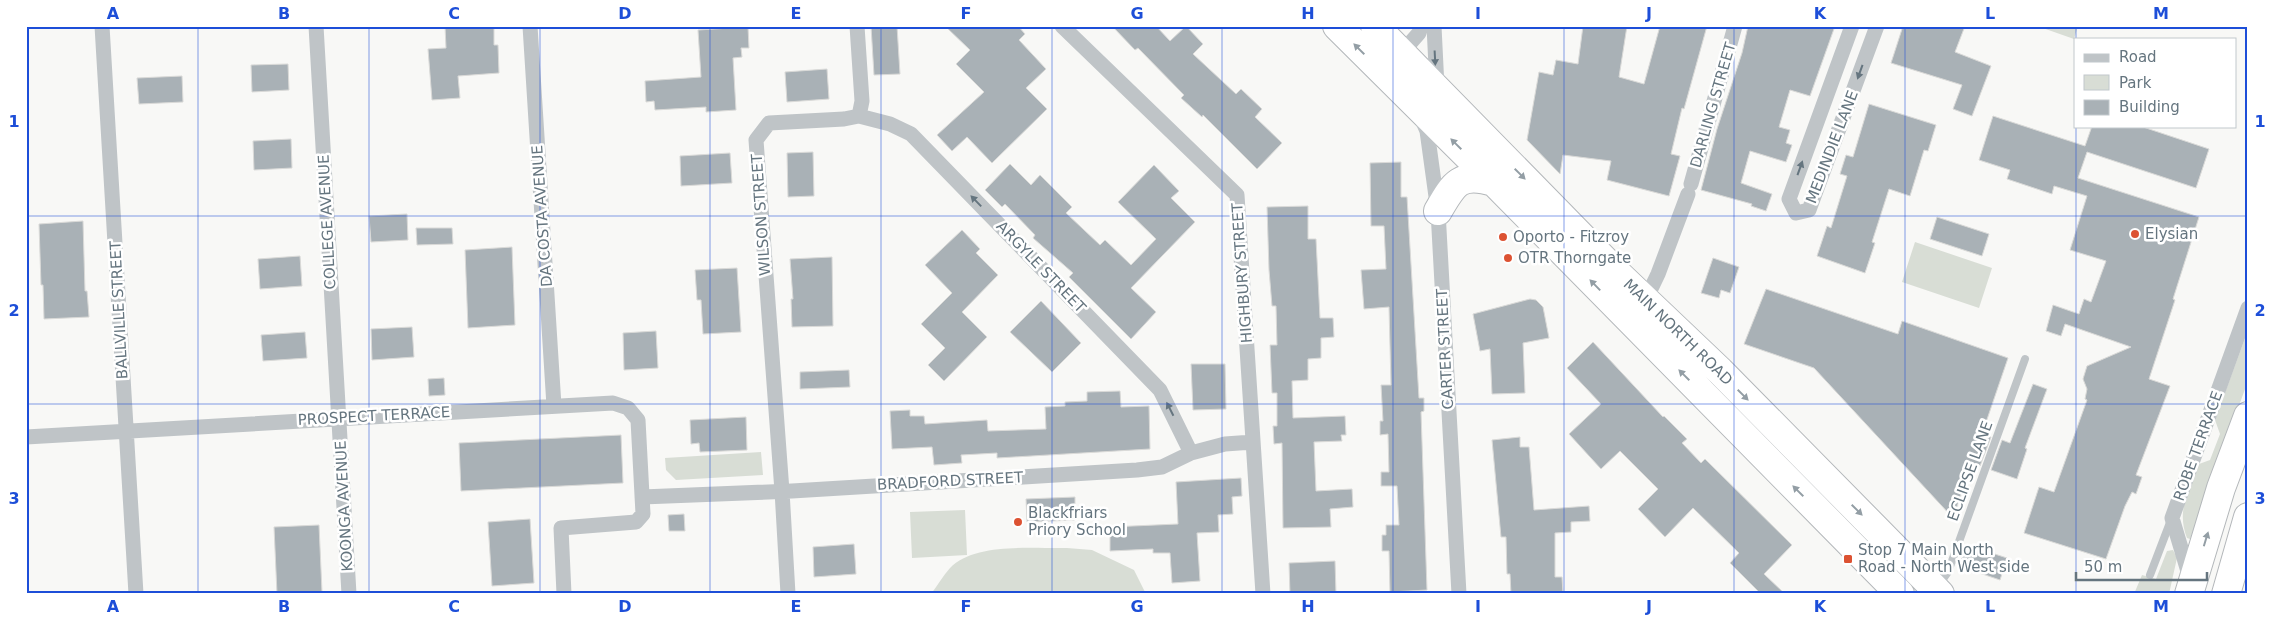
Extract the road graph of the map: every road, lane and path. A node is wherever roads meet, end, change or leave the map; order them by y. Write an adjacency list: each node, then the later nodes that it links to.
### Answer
1 (102, 26): 27 (street, BALLVILLE STREET)
2 (316, 26): 26 (street, COLLEGE AVENUE)
3 (530, 26): 24 (street, DA COSTA AVENUE)
4 (856, 26): 17 (street)
5 (1337, 26): 14 (highway, MAIN NORTH ROAD, one-way to 5)
6 (1375, 26): 13 (highway, MAIN NORTH ROAD)
7 (1421, 26): 13 (street)
8 (1434, 26): 15 (street, one-way to 15)
9 (1735, 26): 20 (street, DARLING STREET)
10 (1852, 26): 11 (street, MEDINDIE LANE, one-way to 10)
11 (1877, 26)
12 (1069, 29): 29 (street, HIGHBURY STREET)
13 (1402, 53): 14 (street); 15 (highway, MAIN NORTH ROAD)
14 (1382, 72): 16 (highway, MAIN NORTH ROAD)
15 (1437, 90): 20 (highway, MAIN NORTH ROAD, one-way to 20)
16 (1416, 107): 18 (highway, MAIN NORTH ROAD, one-way to 16); 19 (street, CARTER STREET)
17 (859, 116): 30 (street, ARGYLE STREET, one-way to 17); 31 (street, WILSON STREET)
18 (1494, 182): 19 (highway); 22 (highway, MAIN NORTH ROAD, one-way to 18)
19 (1438, 211): 43 (street, CARTER STREET)
20 (1646, 299): 22 (highway); 37 (highway, MAIN NORTH ROAD, one-way to 37)
21 (2248, 308): 34 (street, ROBE TERRACE)
22 (1629, 319): 44 (highway, MAIN NORTH ROAD, one-way to 22)
23 (2025, 359): 37 (lane, ECLIPSE LANE)
24 (554, 406): 26 (street, PROSPECT TERRACE); 32 (street, PROSPECT TERRACE)
25 (2248, 416): 36 (highway, ROBE TERRACE, one-way to 25)
26 (339, 418): 27 (street, PROSPECT TERRACE); 39 (street, KOONGA AVENUE)
27 (126, 430): 28 (street, PROSPECT TERRACE); 38 (street, BALLVILLE STREET)
28 (26, 437)
29 (1253, 442): 30 (street, BRADFORD STREET); 42 (street, HIGHBURY STREET)
30 (1191, 453): 31 (street, BRADFORD STREET)
31 (782, 491): 32 (street, BRADFORD STREET); 41 (street, WILSON STREET)
32 (642, 497): 40 (street, PROSPECT TERRACE)
33 (2248, 517): 45 (highway)
34 (2172, 518): 35 (lane); 36 (street, ROBE TERRACE)
35 (2150, 575)
36 (2190, 589)
37 (1938, 592)
38 (136, 594)
39 (349, 594)
40 (564, 594)
41 (788, 594)
42 (1263, 594)
43 (1459, 594)
44 (1900, 594)
45 (2226, 594)

